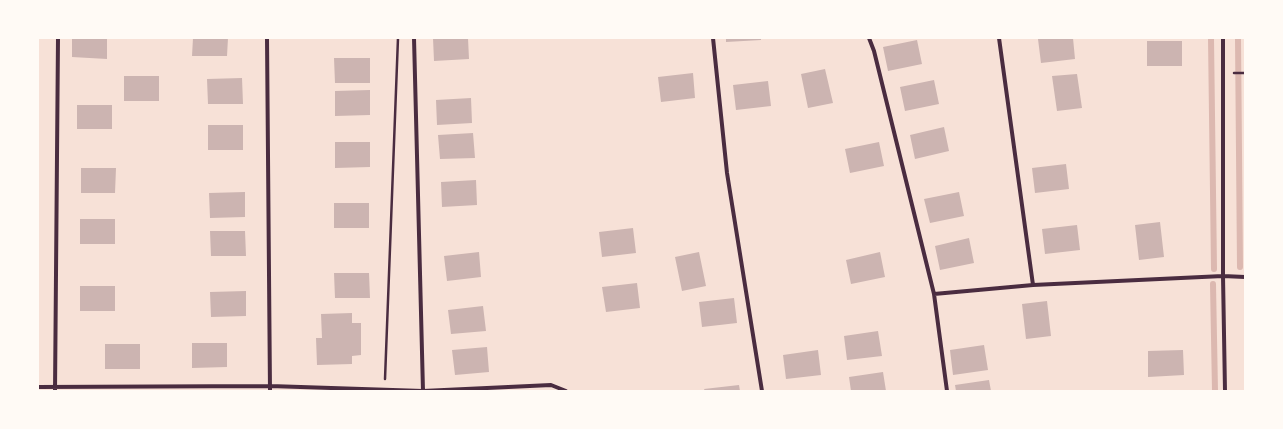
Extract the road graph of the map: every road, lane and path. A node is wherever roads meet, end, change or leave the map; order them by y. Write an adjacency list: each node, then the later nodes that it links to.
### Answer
1 (58, 38): 14 (street)
2 (267, 38): 15 (street)
3 (398, 38): 16 (path)
4 (414, 38): 17 (street)
5 (713, 38): 19 (street)
6 (869, 38): 12 (street)
7 (999, 38): 11 (street)
8 (1223, 38): 9 (street)
9 (1223, 276): 10 (street); 11 (street); 21 (street)
10 (1245, 277)
11 (1033, 285): 12 (street)
12 (934, 294): 20 (street)
13 (38, 387): 14 (street)
14 (55, 389): 15 (street)
15 (270, 389): 16 (street)
16 (384, 390): 17 (street)
17 (423, 391): 18 (street)
18 (566, 391)
19 (762, 391)
20 (946, 391)
21 (1225, 391)

